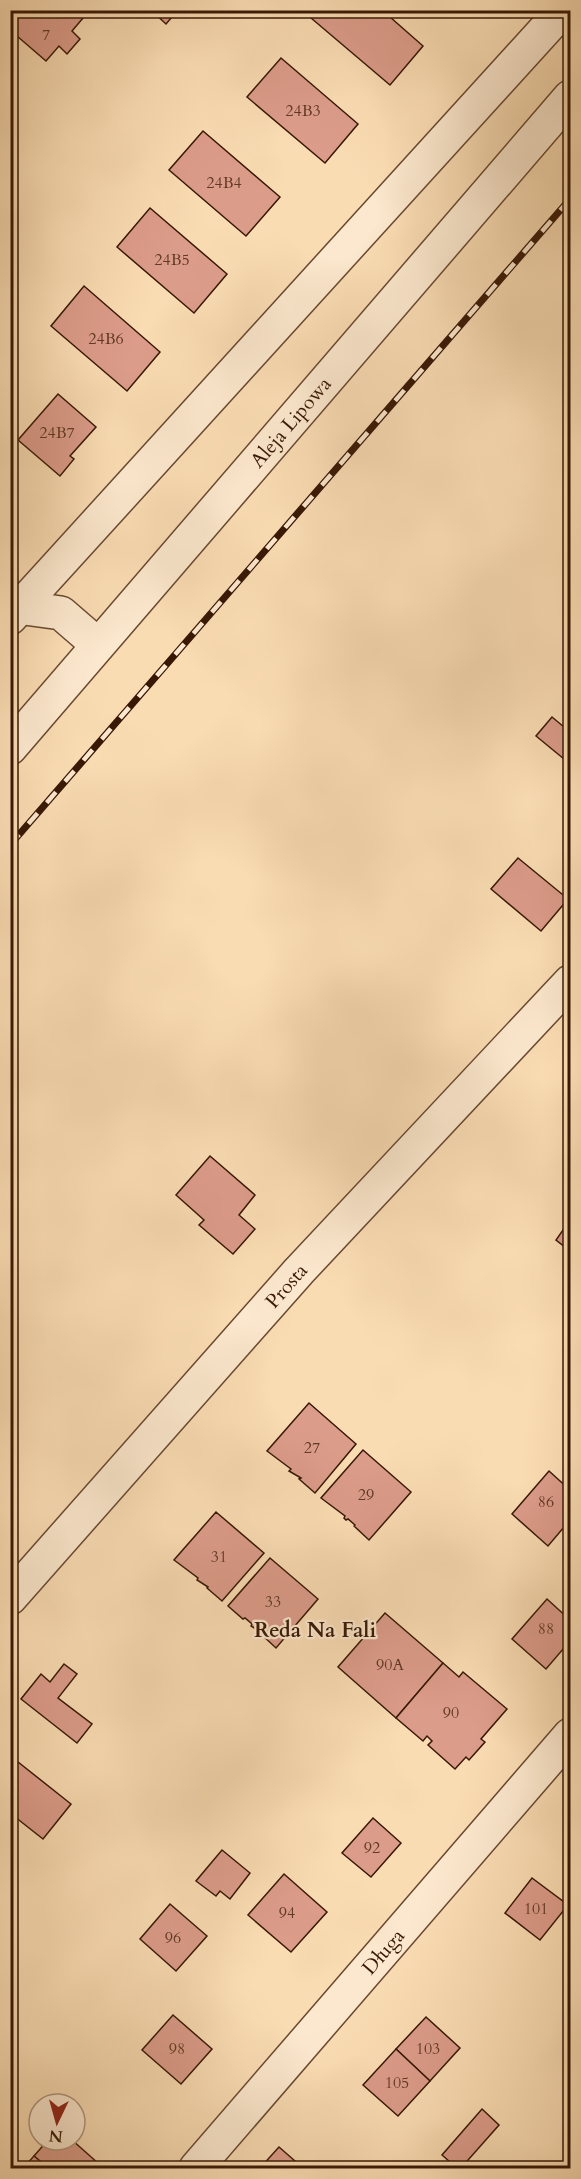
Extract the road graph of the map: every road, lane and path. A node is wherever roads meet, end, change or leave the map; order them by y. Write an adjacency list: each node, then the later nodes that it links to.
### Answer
1 (563, 10): 3 (street)
2 (570, 97): 4 (street, Aleja Lipowa)
3 (14, 611): 4 (street)
4 (98, 645): 5 (street, Aleja Lipowa)
5 (10, 748)
6 (570, 982): 7 (street, Prosta)
7 (10, 1598)
8 (570, 1735): 9 (street, Długa)
9 (196, 2169)

